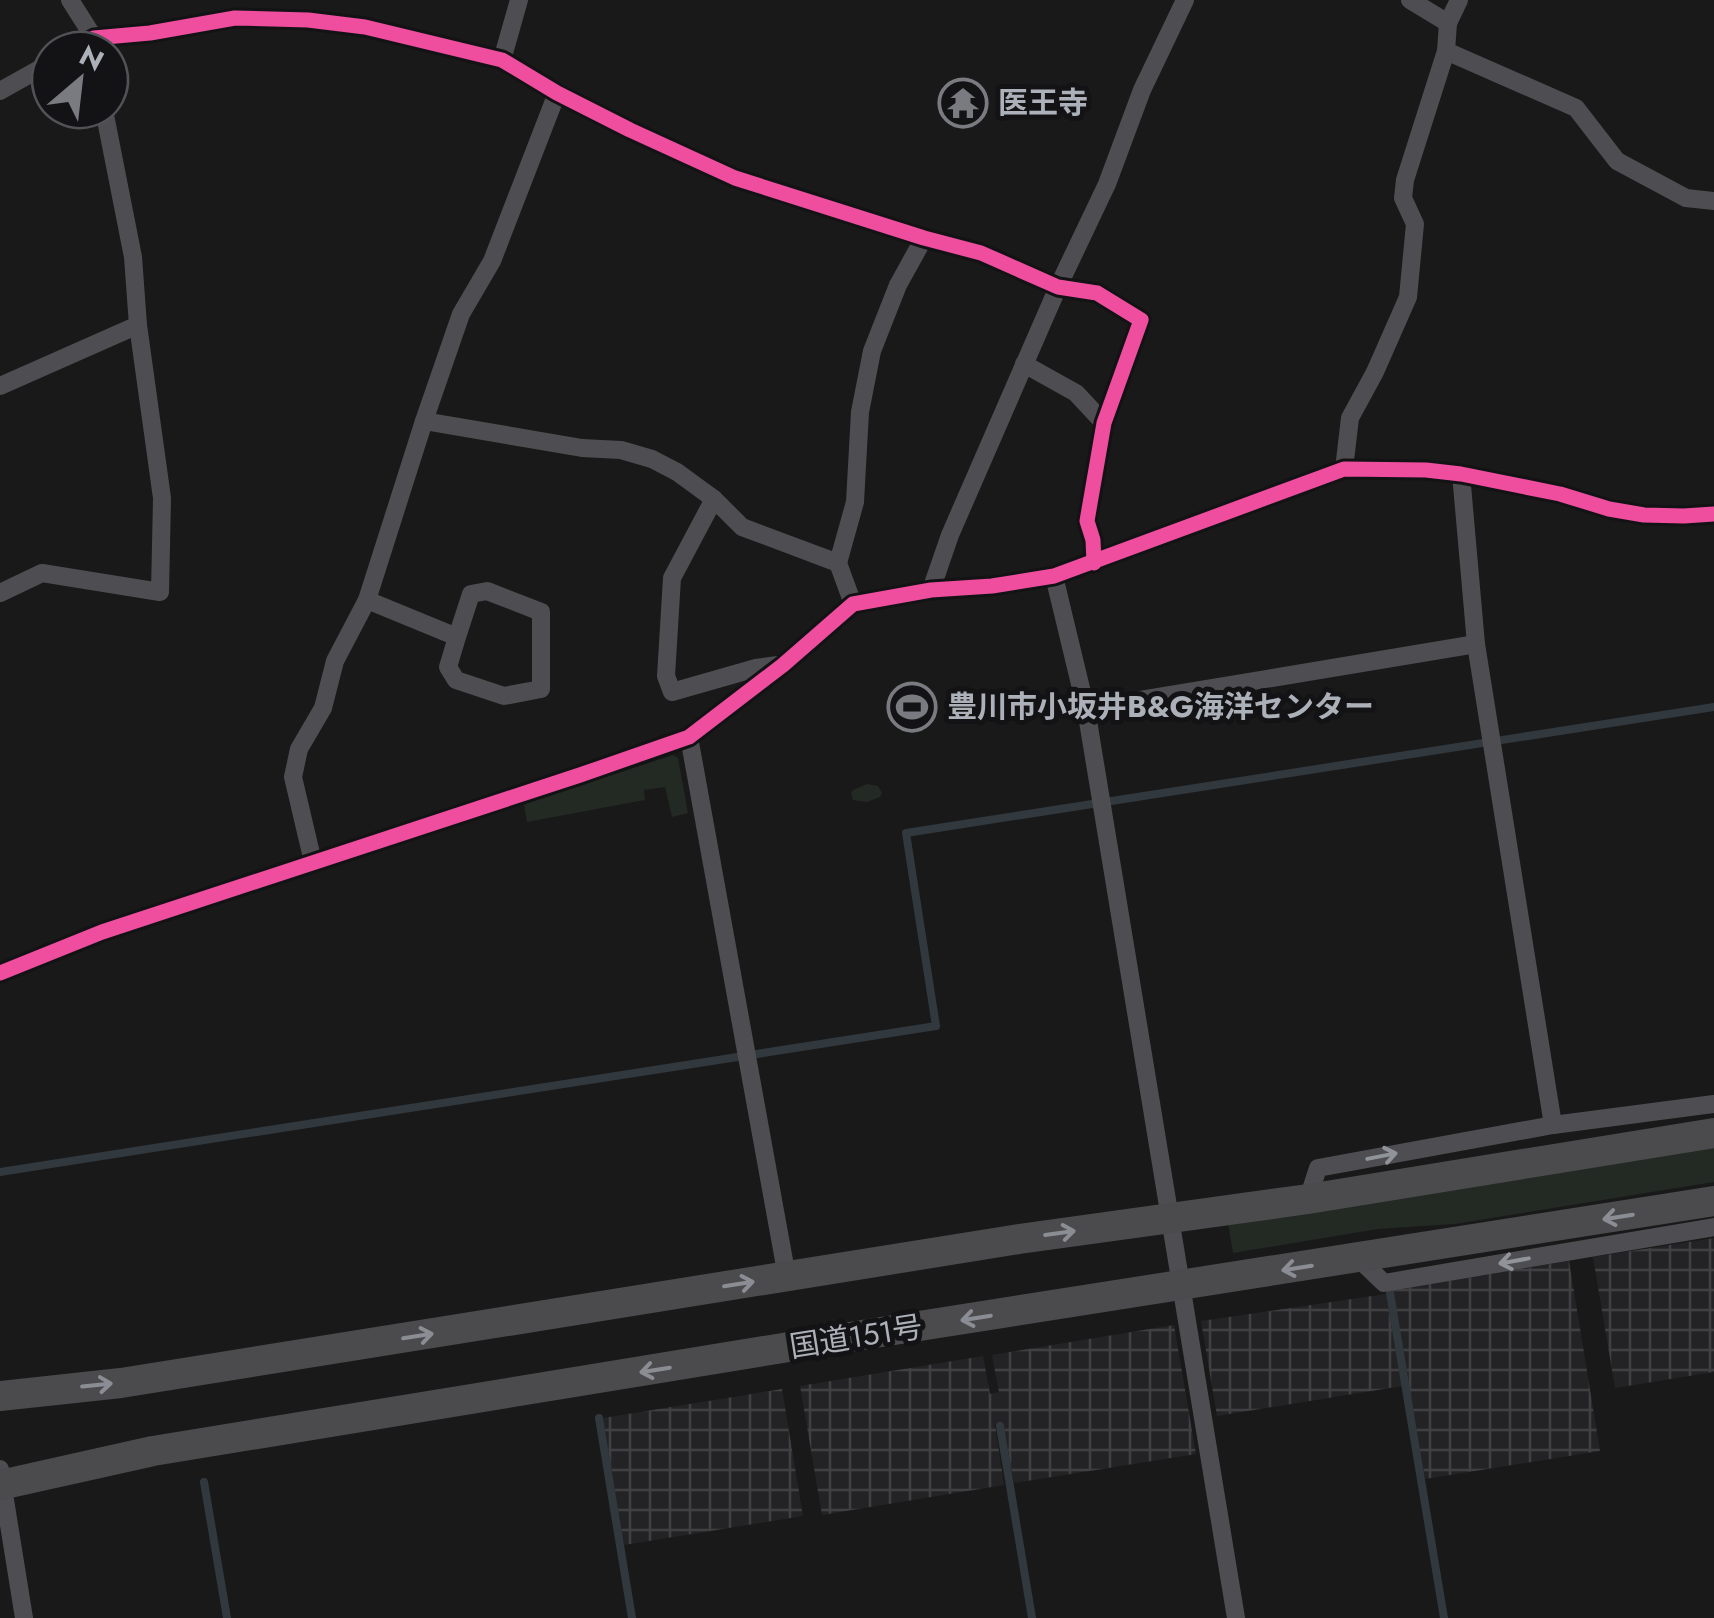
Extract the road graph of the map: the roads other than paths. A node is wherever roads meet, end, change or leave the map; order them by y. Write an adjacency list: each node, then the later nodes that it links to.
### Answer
1 (70, 0): 7 (street)
2 (519, 0): 10 (street)
3 (1185, 0): 17 (street)
4 (1410, 0): 6 (street)
5 (1459, 0): 6 (street)
6 (1448, 23): 9 (street)
7 (86, 30)
8 (130, 36): 10 (street)
9 (1446, 50): 15 (street); 23 (street)
10 (502, 60): 13 (street)
11 (30, 74): 12 (street)
12 (0, 91)
13 (557, 93): 16 (street); 21 (street)
14 (108, 130): 18 (street)
15 (1714, 200)
16 (924, 238): 17 (street); 27 (street)
17 (1058, 287): 19 (street); 22 (street)
18 (138, 325): 20 (street); 31 (street)
19 (1024, 364): 22 (street); 30 (street)
20 (0, 386)
21 (424, 421): 25 (street); 32 (street)
22 (1104, 422): 28 (street)
23 (1344, 469): 24 (street); 28 (street)
24 (1460, 474): 26 (street); 35 (street)
25 (714, 499): 27 (street); 36 (street)
26 (1714, 514)
27 (838, 563): 33 (street)
28 (1094, 563): 29 (street)
29 (1054, 576): 30 (street); 37 (street)
30 (932, 590): 33 (street)
31 (0, 593)
32 (367, 600): 34 (street); 39 (street)
33 (853, 604): 36 (street)
34 (456, 637): 34 (street)
35 (1476, 644): 37 (street); 42 (street)
36 (783, 664): 38 (street)
37 (1086, 709): 46 (street)
38 (688, 737): 39 (street); 49 (street)
39 (313, 862): 40 (street)
40 (0, 973)
41 (1714, 1104): 42 (street)
42 (1552, 1124): 44 (street, one-way to 42)
43 (1714, 1134): 44 (highway)
44 (1308, 1199): 46 (highway)
45 (1714, 1201): 48 (highway, 国道151号, one-way to 48)
46 (1170, 1218): 49 (highway, one-way to 46); 50 (street)
47 (1714, 1228): 48 (street, one-way to 48)
48 (1359, 1259): 50 (highway, 国道151号, one-way to 50)
49 (787, 1276): 51 (highway, one-way to 49)
50 (1182, 1286): 52 (highway, 国道151号, one-way to 52); 54 (street)
51 (0, 1396)
52 (1, 1479): 53 (street)
53 (24, 1618)
54 (1236, 1618)

